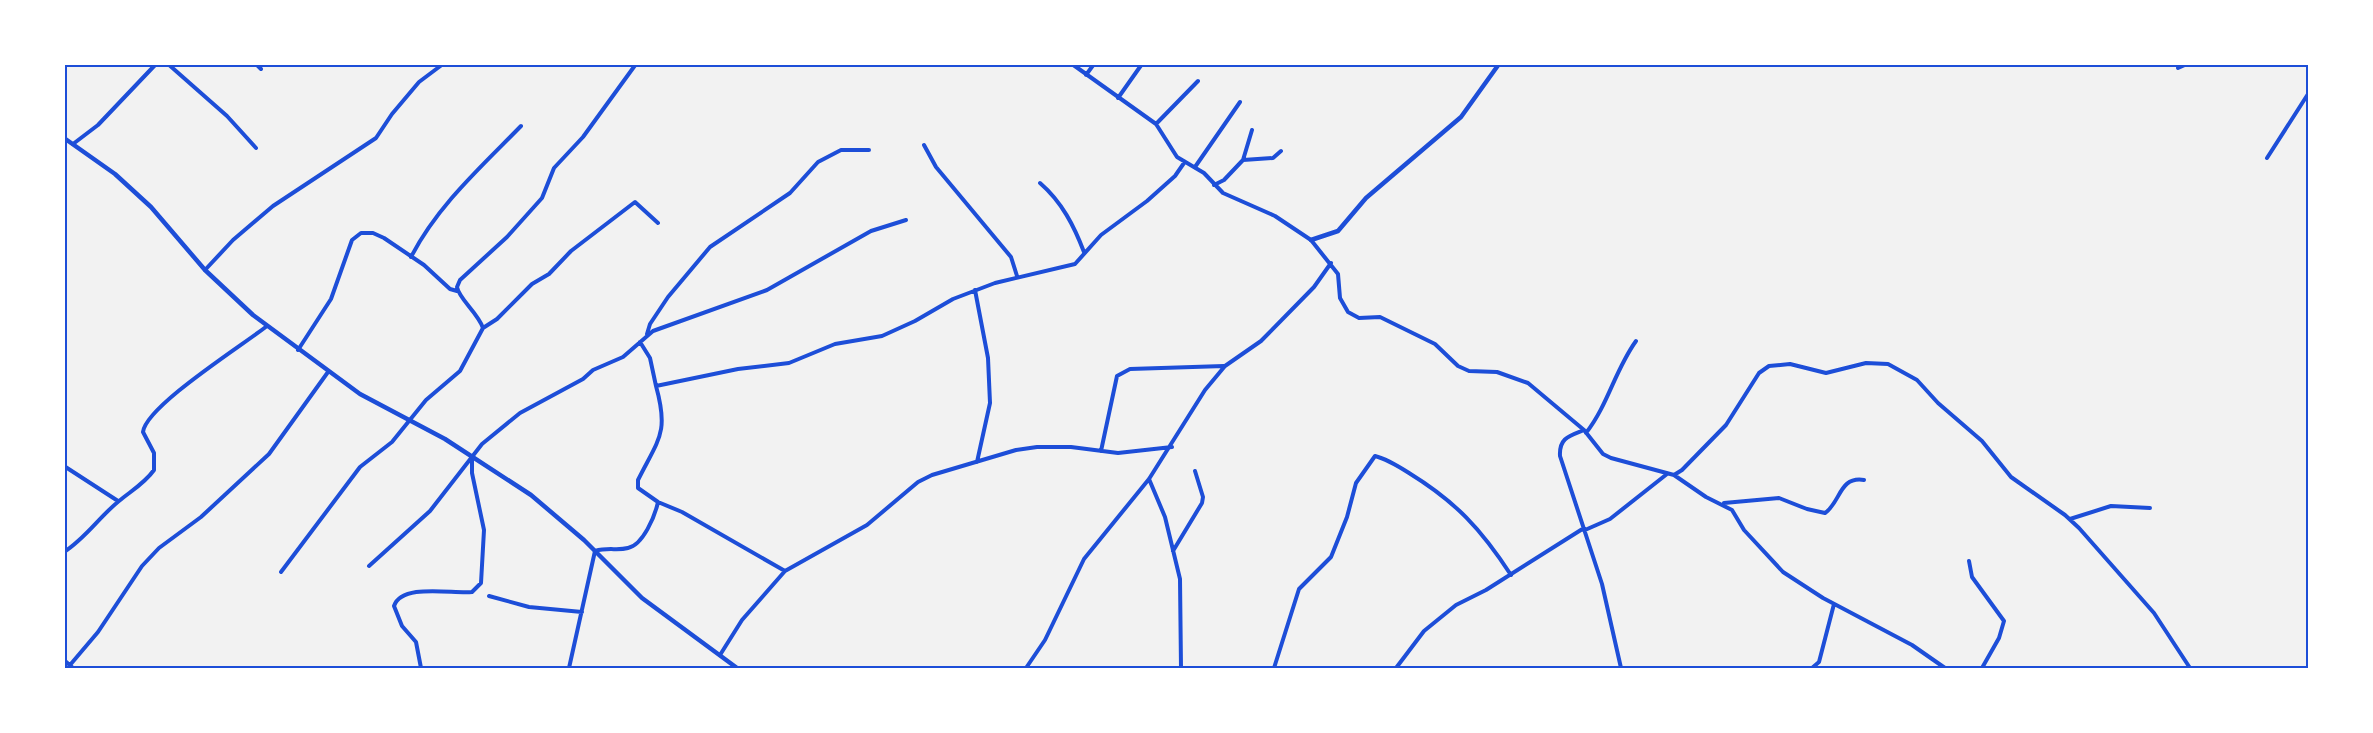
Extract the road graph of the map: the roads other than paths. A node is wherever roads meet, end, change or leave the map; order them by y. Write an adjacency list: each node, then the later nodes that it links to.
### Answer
1 (156, 64): 22 (street)
2 (168, 64): 24 (street)
3 (256, 64): 12 (street)
4 (443, 64): 39 (street)
5 (636, 64): 42 (street)
6 (1072, 64): 13 (street)
7 (1094, 64): 13 (street)
8 (1142, 64): 16 (street)
9 (1499, 64): 35 (street)
10 (2187, 64): 11 (street)
11 (2178, 68)
12 (261, 69)
13 (1086, 75): 16 (street)
14 (1198, 81): 18 (street)
15 (2308, 94): 27 (street)
16 (1118, 98): 18 (street)
17 (1240, 102): 30 (street)
18 (1156, 124): 29 (street)
19 (521, 126): 37 (street)
20 (1252, 130): 28 (street)
21 (64, 138): 22 (street)
22 (73, 144): 39 (street)
23 (924, 145): 40 (street)
24 (256, 148)
25 (869, 150): 45 (street)
26 (1281, 151): 28 (street)
27 (2267, 158)
28 (1243, 160): 32 (street)
29 (1185, 163): 30 (street); 36 (street)
30 (1195, 167): 32 (street)
31 (1040, 183): 36 (street)
32 (1214, 185): 35 (street)
33 (906, 220): 45 (street)
34 (658, 223): 44 (street)
35 (1311, 240): 38 (street)
36 (1084, 252): 40 (street)
37 (411, 257): 42 (street); 48 (street)
38 (1331, 263): 49 (street); 53 (street)
39 (205, 270): 43 (street)
40 (1017, 276): 41 (street)
41 (975, 290): 51 (street); 57 (street)
42 (458, 291): 44 (street)
43 (267, 326): 48 (street); 64 (street)
44 (483, 328): 52 (street)
45 (647, 336): 47 (street)
46 (1636, 341): 53 (street)
47 (640, 342): 51 (street); 56 (street)
48 (298, 350): 50 (street)
49 (1225, 366): 54 (street); 55 (street)
50 (328, 372): 52 (street); 83 (street)
51 (656, 386): 65 (street)
52 (409, 420): 56 (street); 76 (street)
53 (1585, 432): 60 (street); 69 (street)
54 (1172, 447): 55 (street); 62 (street)
55 (1101, 451): 57 (street)
56 (472, 457): 70 (street); 74 (street); 84 (street)
57 (977, 462): 75 (street)
58 (64, 466): 64 (street)
59 (1195, 471): 71 (street)
60 (1668, 473): 61 (street); 69 (street)
61 (1674, 475): 66 (street); 68 (street)
62 (1149, 479): 71 (street); 87 (street)
63 (1864, 480): 66 (street)
64 (118, 501): 72 (street)
65 (658, 502): 70 (street); 75 (street)
66 (1723, 504): 79 (street)
67 (2150, 508): 68 (street)
68 (2070, 519): 95 (street)
69 (1585, 529): 77 (street); 91 (street)
70 (595, 551): 80 (street); 81 (street)
71 (1172, 551): 88 (street)
72 (64, 552)
73 (1969, 561): 94 (street)
74 (369, 566)
75 (785, 571): 81 (street)
76 (281, 572)
77 (1511, 574): 89 (street); 90 (street)
78 (489, 596): 80 (street)
79 (1834, 604): 92 (street); 93 (street)
80 (582, 612): 85 (street)
81 (720, 655): 86 (street)
82 (64, 660): 83 (street)
83 (71, 667)
84 (421, 669)
85 (569, 669)
86 (737, 669)
87 (1026, 669)
88 (1181, 669)
89 (1274, 669)
90 (1396, 669)
91 (1621, 669)
92 (1812, 669)
93 (1945, 669)
94 (1982, 669)
95 (2190, 669)

